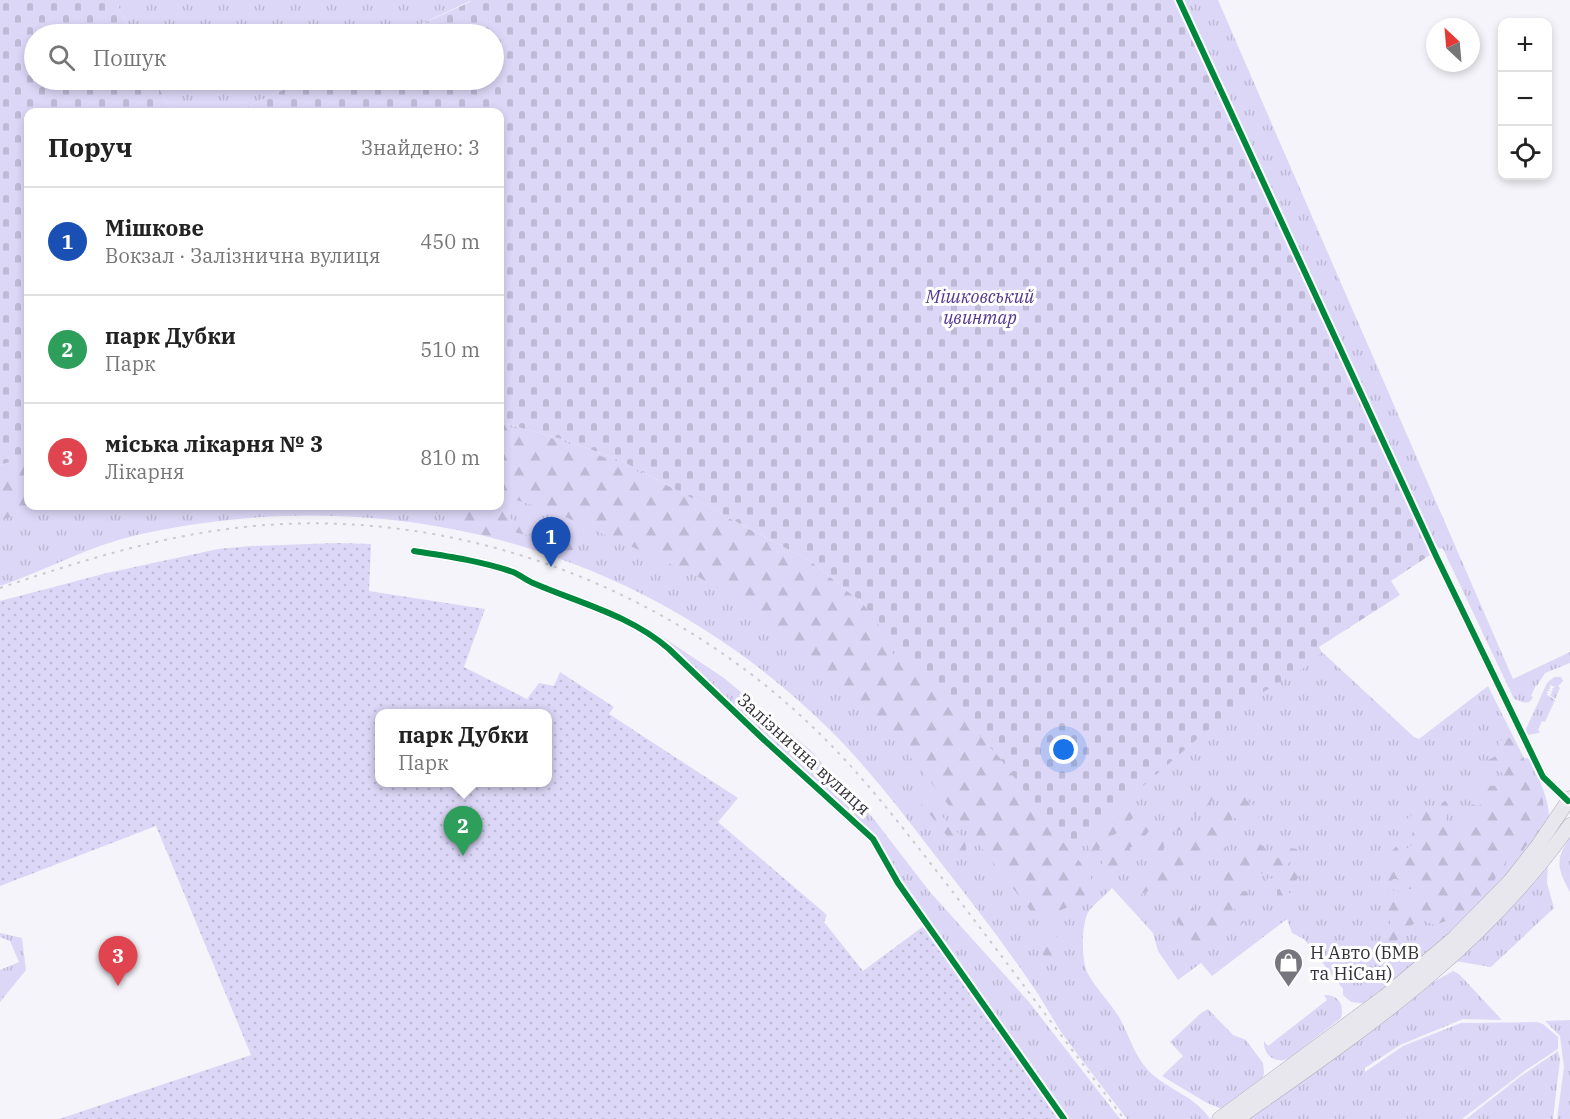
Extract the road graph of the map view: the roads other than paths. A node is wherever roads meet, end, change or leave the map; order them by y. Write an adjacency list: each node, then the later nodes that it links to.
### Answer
1 (1179, 0): 3 (street)
2 (414, 551): 5 (street, Залізнична вулиця)
3 (1569, 800): 6 (main road)
4 (1570, 825): 7 (main road)
5 (1064, 1119)
6 (1219, 1119)
7 (1237, 1119)

